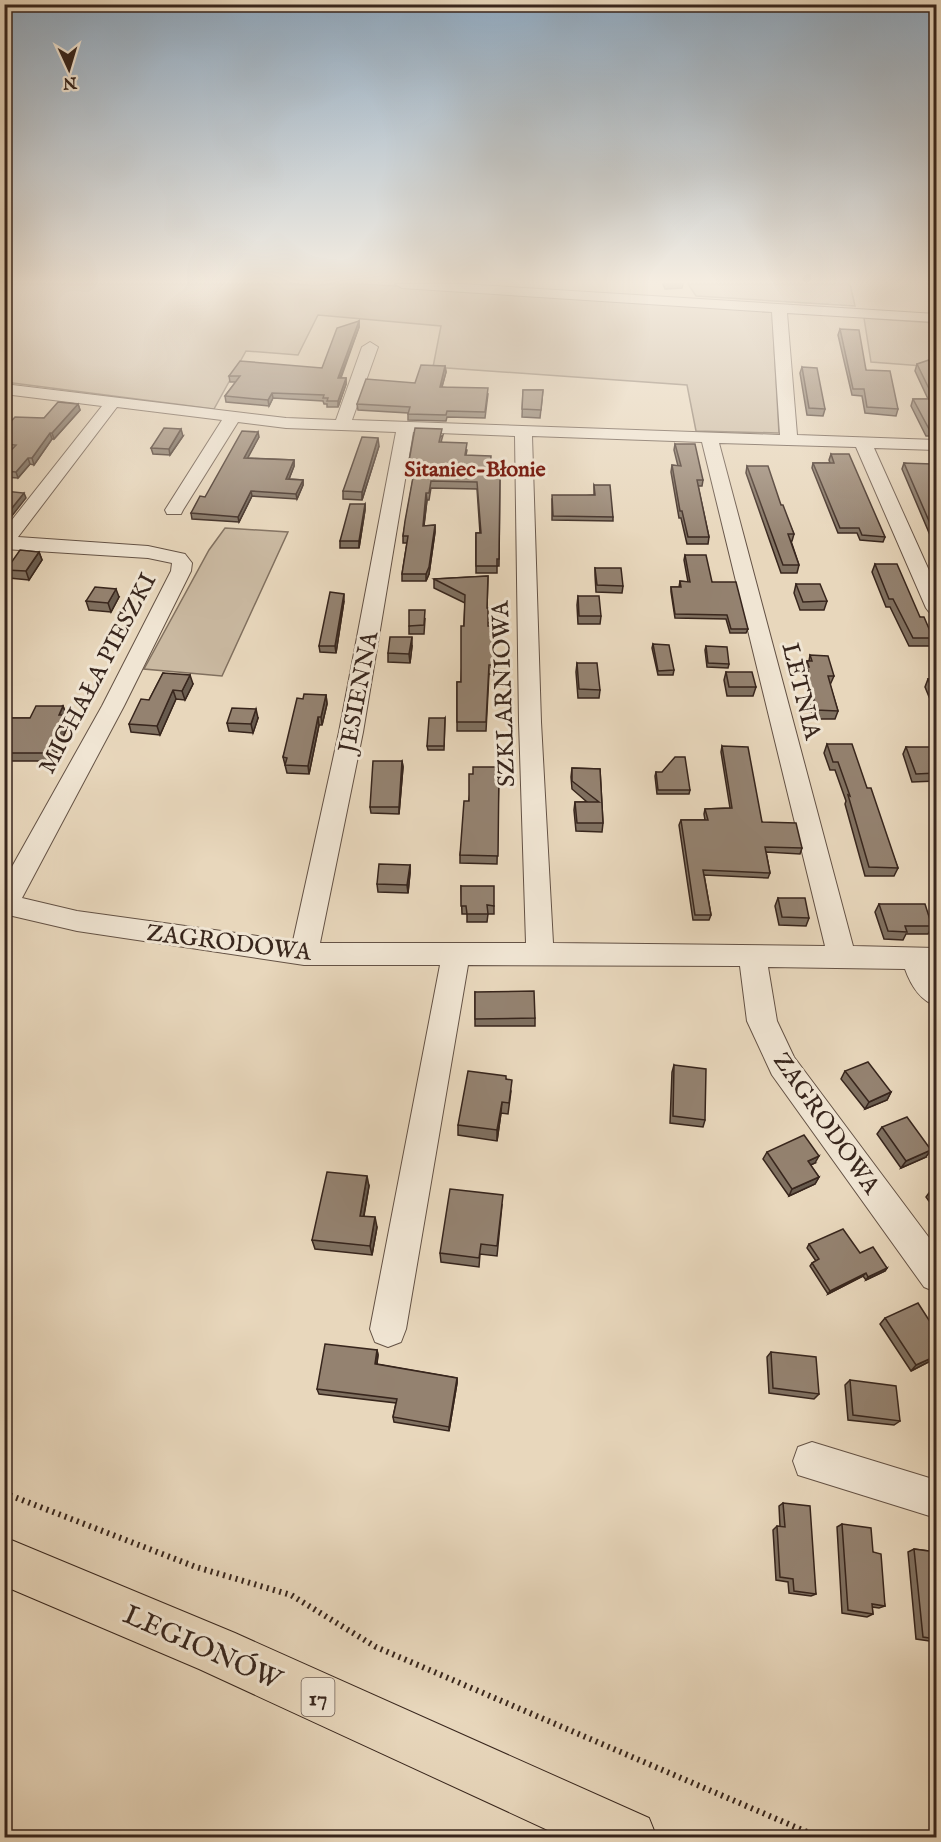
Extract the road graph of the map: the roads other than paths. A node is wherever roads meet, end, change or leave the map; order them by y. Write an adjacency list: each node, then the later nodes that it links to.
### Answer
1 (362, 370): 6 (street)
2 (784, 370): 10 (street)
3 (4, 389): 4 (street)
4 (112, 403): 5 (street); 14 (street)
5 (232, 418): 6 (street); 13 (street)
6 (342, 426): 7 (street)
7 (405, 429): 8 (street); 17 (street, JESIENNA)
8 (523, 432): 9 (street); 19 (street, SZKLARNIOWA)
9 (709, 438): 10 (street); 21 (street, LETNIA)
10 (789, 441): 11 (street)
11 (863, 443): 12 (street); 15 (street)
12 (936, 445)
13 (174, 510)
14 (5, 542): 16 (street, MICHAŁA PIESZKI)
15 (935, 601)
16 (5, 904): 17 (street, ZAGRODOWA)
17 (304, 954): 18 (street, ZAGRODOWA)
18 (456, 954): 19 (street, ZAGRODOWA); 25 (street)
19 (540, 955): 20 (street, ZAGRODOWA)
20 (753, 956): 21 (street, ZAGRODOWA); 24 (street, ZAGRODOWA)
21 (842, 958): 22 (street, ZAGRODOWA)
22 (926, 959): 23 (street)
23 (936, 994)
24 (936, 1275)
25 (388, 1329)
26 (812, 1461): 27 (street)
27 (936, 1499)
28 (4, 1561): 29 (highway, LEGIONÓW / 17)
29 (629, 1838)

